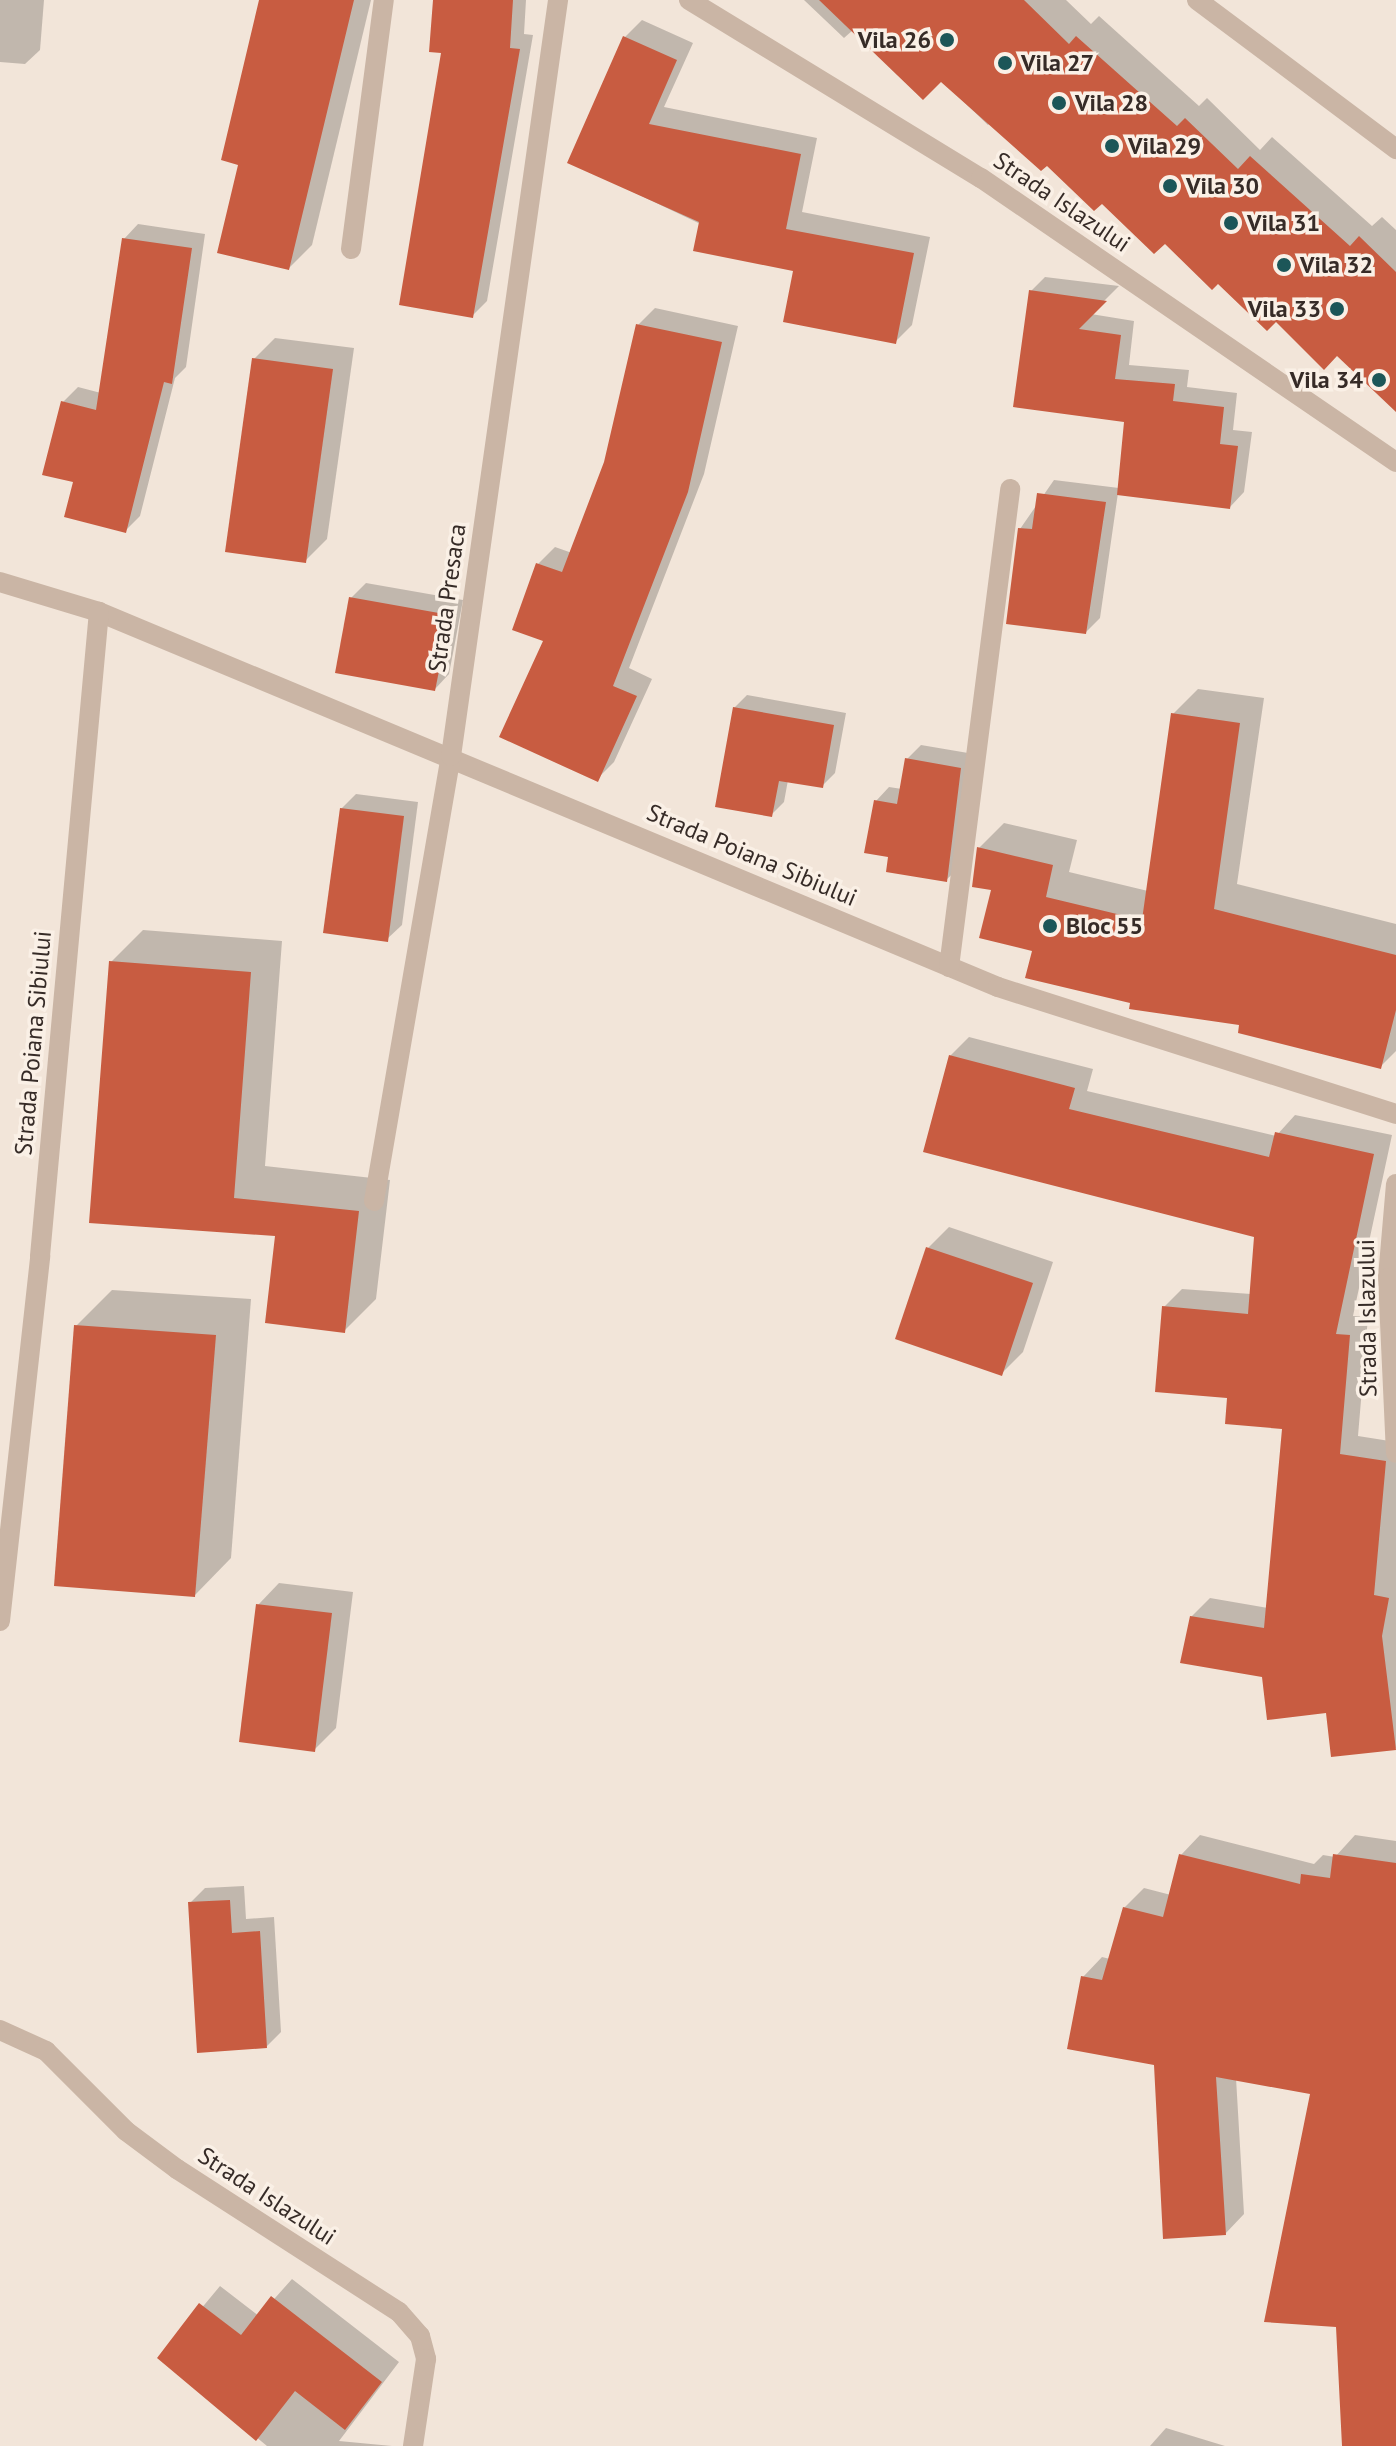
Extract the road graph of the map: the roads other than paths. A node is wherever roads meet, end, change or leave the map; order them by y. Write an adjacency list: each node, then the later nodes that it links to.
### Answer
1 (384, 0): 6 (street)
2 (558, 0): 11 (street, Strada Presaca)
3 (689, 0): 7 (street, Strada Islazului)
4 (1197, 0): 5 (street)
5 (1396, 149)
6 (351, 249)
7 (1396, 462)
8 (1010, 489): 12 (street)
9 (0, 582): 10 (street, Strada Poiana Sibiului)
10 (99, 612): 11 (street, Strada Poiana Sibiului); 17 (street, Strada Poiana Sibiului)
11 (451, 756): 12 (street, Strada Poiana Sibiului); 15 (street, Strada Presaca)
12 (949, 967): 13 (street, Strada Poiana Sibiului)
13 (1396, 1114)
14 (1396, 1184): 16 (street, Strada Islazului)
15 (374, 1201)
16 (1396, 1453)
17 (0, 1621)
18 (0, 2030): 19 (street, Strada Islazului)
19 (413, 2446)

